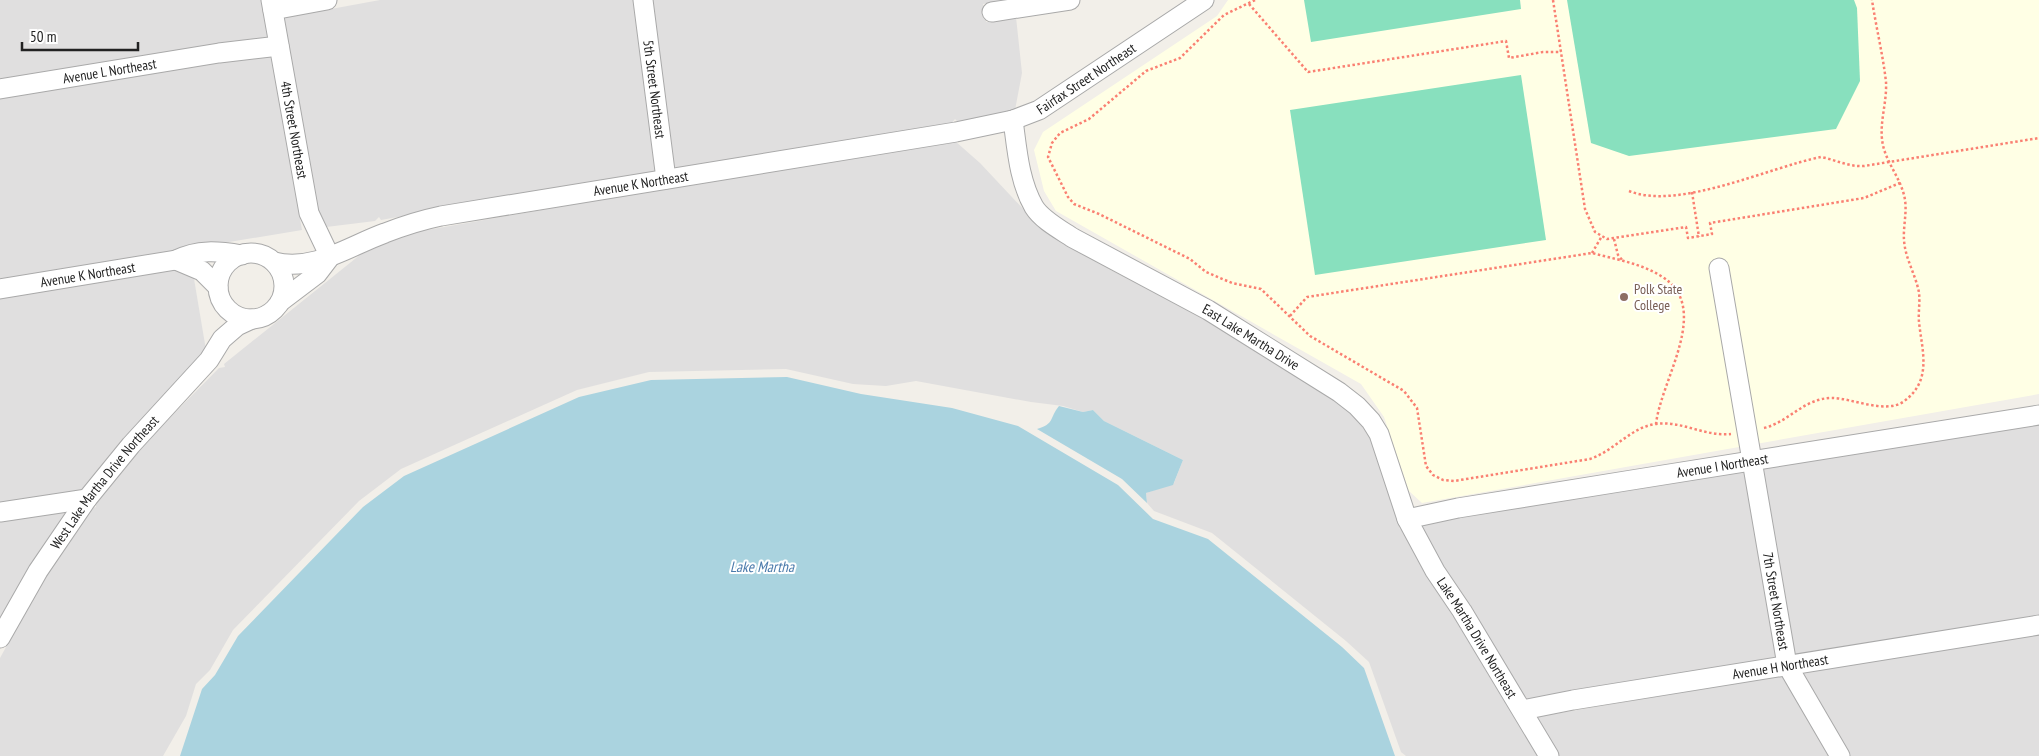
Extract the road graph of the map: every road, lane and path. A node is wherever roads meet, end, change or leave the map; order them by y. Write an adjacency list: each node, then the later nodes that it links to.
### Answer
1 (327, 0): 9 (street)
2 (643, 0): 18 (street, 5th Street Northeast)
3 (1070, 0): 10 (street)
4 (1204, 0): 14 (street, Fairfax Street Northeast)
5 (1255, 0): 8 (path)
6 (1553, 0): 12 (path)
7 (1872, 0): 17 (path)
8 (1249, 4): 12 (path); 35 (path)
9 (272, 5): 11 (street, 4th Street Northeast)
10 (992, 12)
11 (278, 46): 13 (street, Avenue L Northeast); 27 (street, 4th Street Northeast)
12 (1561, 52): 22 (path)
13 (0, 89)
14 (1013, 120): 15 (street, Fairfax Street Northeast); 44 (street, East Lake Martha Drive)
15 (956, 132): 18 (street, Avenue K Northeast)
16 (2039, 138): 17 (path)
17 (1890, 163): 19 (path); 21 (path)
18 (666, 179): 27 (street, Avenue K Northeast)
19 (1900, 184): 23 (path); 40 (path)
20 (1629, 191): 21 (path)
21 (1692, 192): 23 (path)
22 (1602, 236): 24 (path); 25 (path)
23 (1699, 236): 24 (path)
24 (1614, 239): 30 (path)
25 (1592, 253): 30 (path); 35 (path)
26 (242, 255): 28 (street, Avenue K Northeast); 29 (street); 33 (street)
27 (330, 257): 29 (street, Avenue K Northeast); 34 (street, Avenue K Northeast)
28 (176, 260): 32 (street, Avenue K Northeast); 33 (street)
29 (274, 262): 34 (street)
30 (1624, 262): 39 (path)
31 (1719, 268): 40 (street, 7th Street Northeast)
32 (0, 289)
33 (220, 294): 36 (street); 37 (street)
34 (280, 302): 36 (street)
35 (1290, 316): 39 (path)
36 (252, 319): 37 (street, West Lake Martha Drive Northeast)
37 (222, 339): 42 (street, West Lake Martha Drive Northeast)
38 (2039, 415): 41 (street, Avenue I Northeast)
39 (1656, 424): 40 (path)
40 (1747, 431): 41 (street, 7th Street Northeast)
41 (1752, 461): 44 (street, Avenue I Northeast); 47 (street, 7th Street Northeast)
42 (87, 499): 43 (street); 46 (street, West Lake Martha Drive Northeast)
43 (0, 512)
44 (1407, 519): 48 (street, Lake Martha Drive Northeast)
45 (2039, 625): 47 (street, Avenue H Northeast)
46 (0, 638)
47 (1786, 665): 48 (street, Avenue H Northeast); 50 (street, 7th Street Northeast)
48 (1523, 710): 49 (street, Lake Martha Drive Northeast)
49 (1549, 756)
50 (1840, 756)

